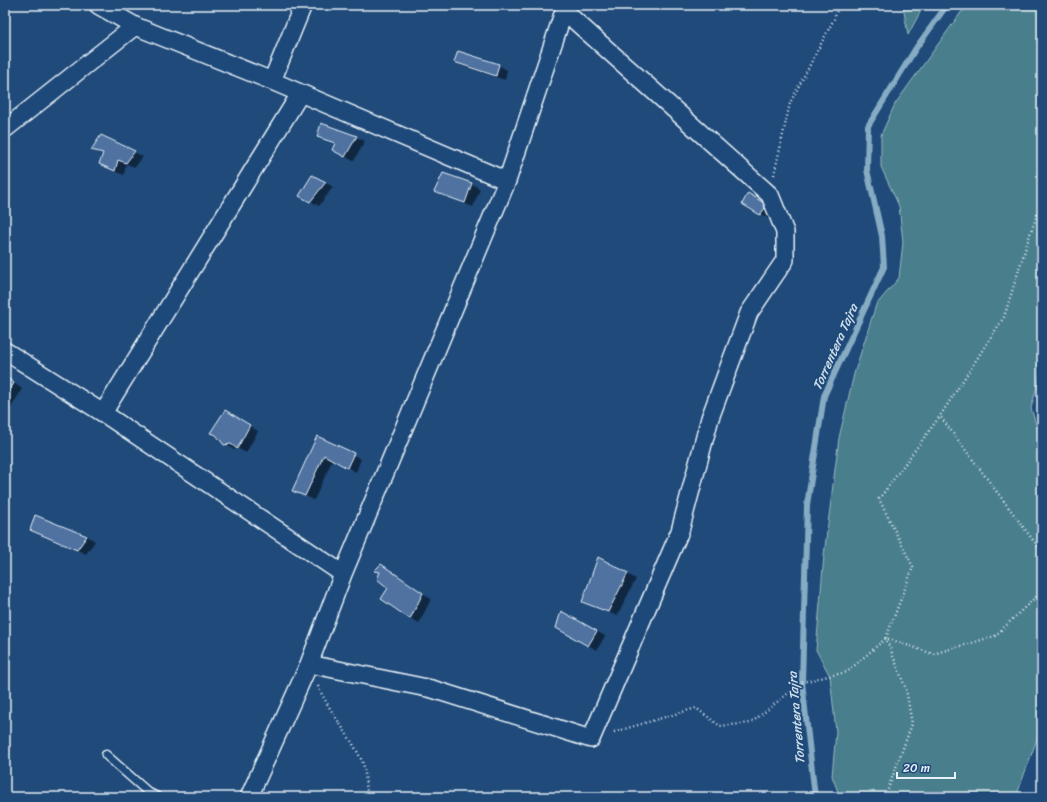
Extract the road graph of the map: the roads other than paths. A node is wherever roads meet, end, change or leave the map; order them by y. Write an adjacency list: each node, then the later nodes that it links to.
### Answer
1 (98, 5): 3 (street)
2 (303, 5): 4 (street)
3 (135, 26): 4 (street); 6 (street)
4 (272, 81): 5 (street)
5 (300, 94): 7 (street); 9 (street)
6 (5, 128)
7 (507, 181): 10 (street); 11 (street)
8 (5, 351): 9 (street)
9 (103, 413): 10 (street)
10 (343, 574): 11 (street)
11 (309, 664): 14 (street)
12 (106, 755): 13 (lane)
13 (157, 797)
14 (249, 797)

